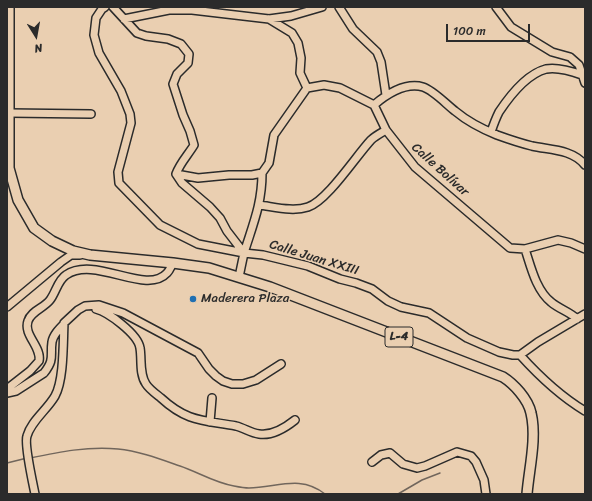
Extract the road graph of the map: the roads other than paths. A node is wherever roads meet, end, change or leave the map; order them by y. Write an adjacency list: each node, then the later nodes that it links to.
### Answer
1 (9, 7): 14 (main road, L-4)
2 (105, 7): 24 (street, Calle Juan XXIII)
3 (113, 7): 7 (street)
4 (322, 7): 8 (street)
5 (339, 7): 12 (street)
6 (496, 7): 9 (street)
7 (124, 19): 8 (street); 20 (street)
8 (269, 19): 11 (street)
9 (582, 75): 10 (street); 17 (street)
10 (585, 83)
11 (307, 88): 13 (street); 19 (street)
12 (386, 95): 13 (street); 17 (street)
13 (374, 105): 16 (street, Calle Bolívar)
14 (9, 113): 15 (street); 25 (main road, L-4)
15 (90, 114)
16 (386, 130): 21 (street); 22 (street, Calle Bolívar)
17 (491, 132): 18 (street)
18 (585, 165)
19 (262, 173): 20 (street); 21 (street)
20 (176, 174): 24 (street)
21 (259, 205): 24 (street)
22 (524, 249): 23 (street, Calle Bolívar); 31 (street)
23 (585, 249)
24 (244, 253): 27 (street); 33 (street, Calle Juan XXIII)
25 (90, 254): 26 (main road, L-4); 28 (street)
26 (173, 262): 27 (main road, L-4); 35 (street)
27 (239, 277): 44 (main road, L-4)
28 (7, 307)
29 (78, 310): 32 (street); 34 (street); 40 (street)
30 (585, 314): 31 (street)
31 (577, 319): 33 (street)
32 (64, 323): 36 (street); 42 (street)
33 (520, 355): 38 (street)
34 (281, 364)
35 (7, 389)
36 (7, 393)
37 (212, 398): 40 (street)
38 (585, 411)
39 (295, 420): 40 (street)
40 (210, 422)
41 (372, 462): 43 (street)
42 (35, 494)
43 (486, 494)
44 (527, 494)

